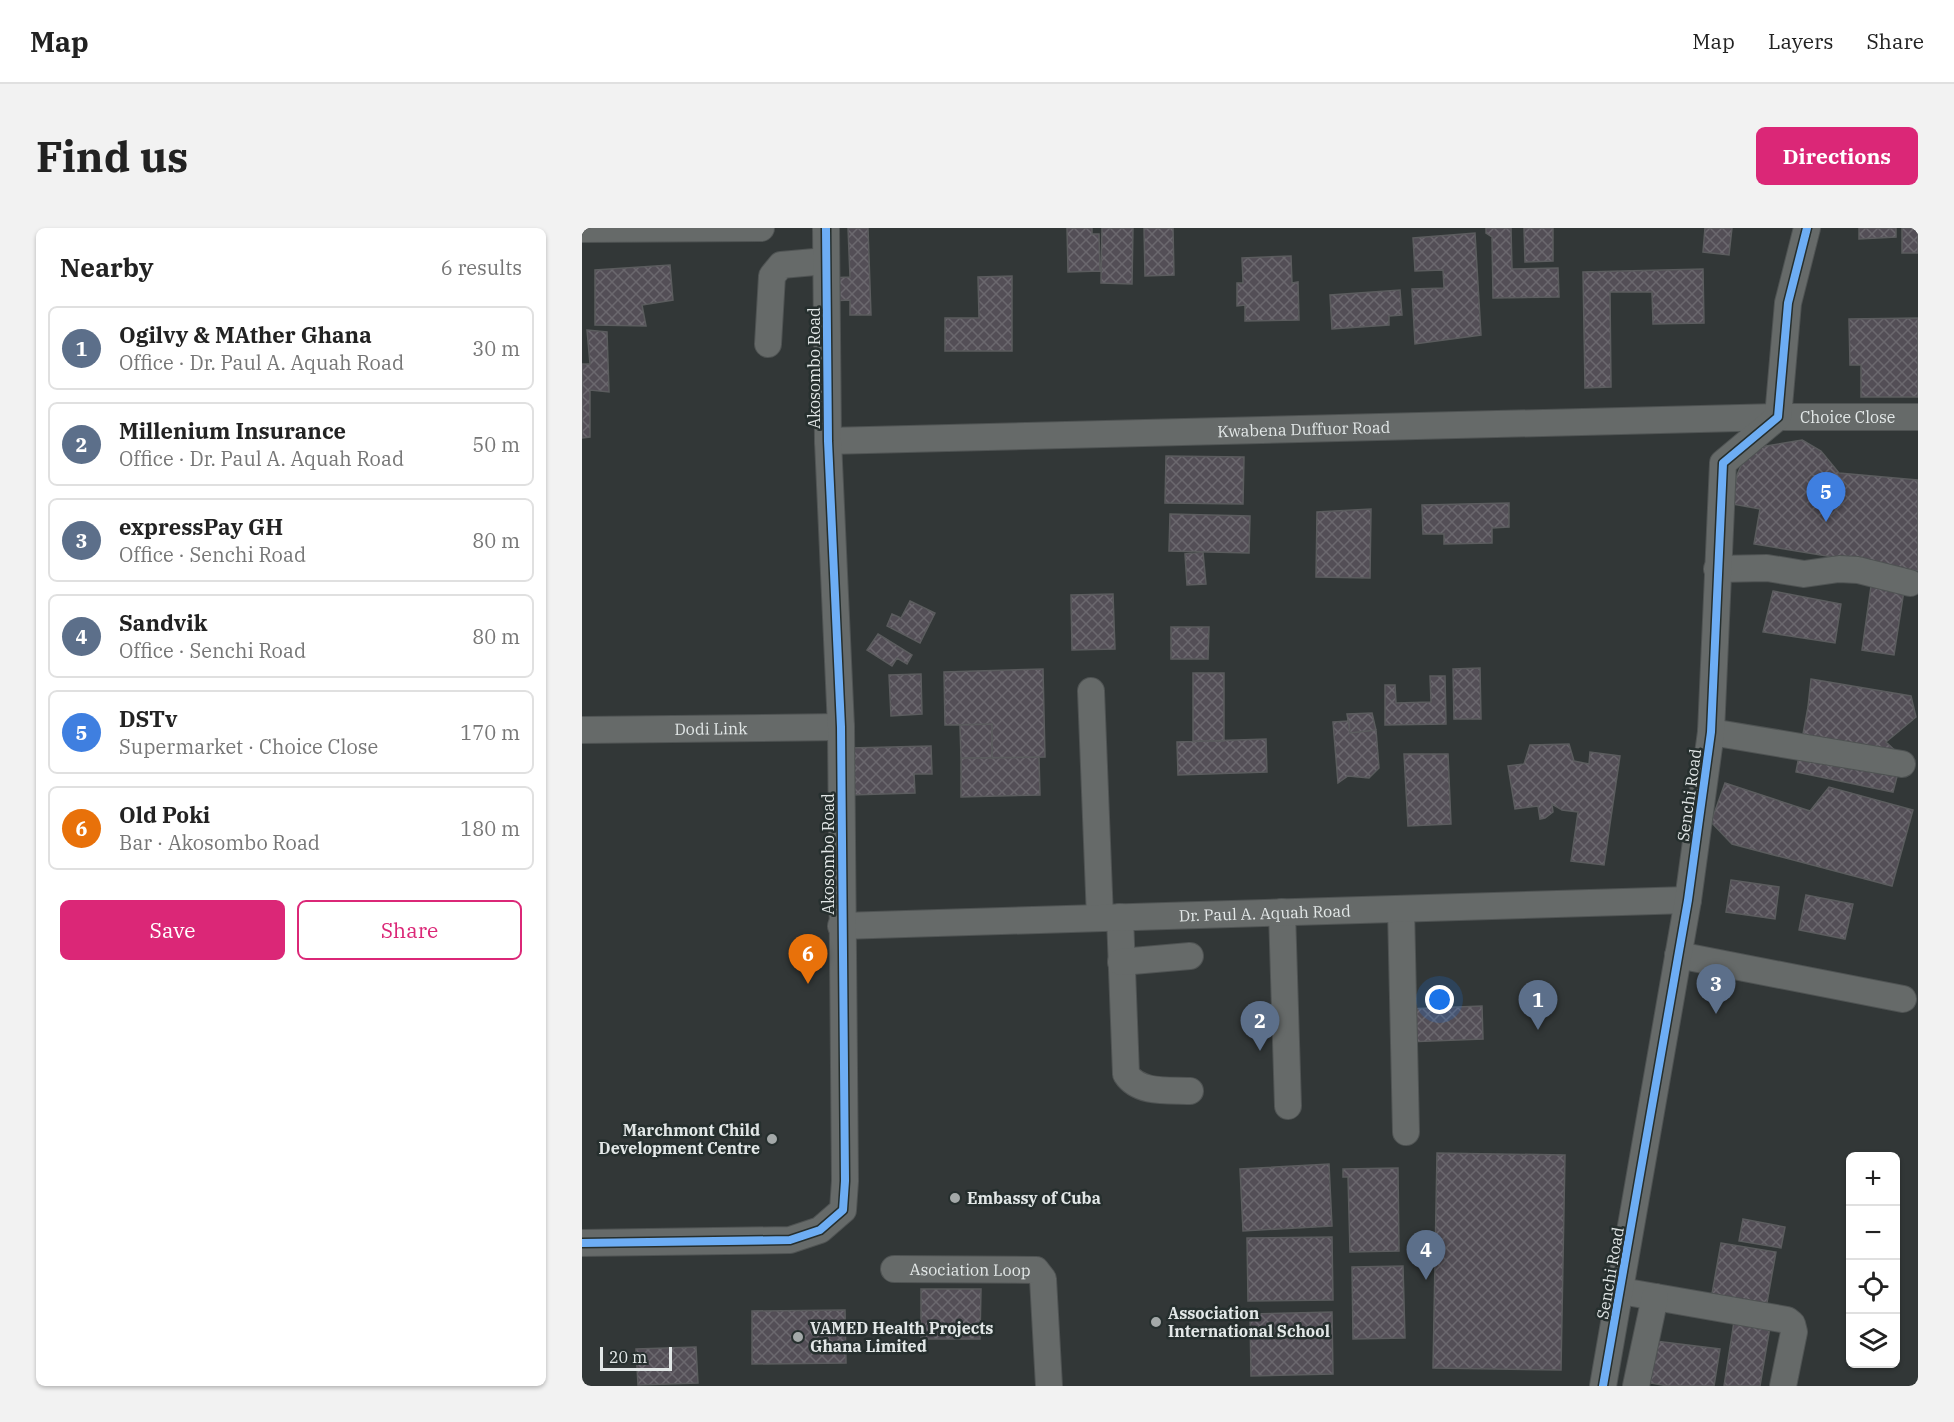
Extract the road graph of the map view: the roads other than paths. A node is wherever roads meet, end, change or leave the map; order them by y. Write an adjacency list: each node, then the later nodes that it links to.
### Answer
1 (761, 228): 4 (street)
2 (826, 228): 5 (street, Akosombo Road)
3 (1807, 228): 7 (street)
4 (582, 229)
5 (826, 261): 6 (street); 9 (street, Akosombo Road)
6 (768, 344)
7 (1778, 417): 8 (street, Choice Close); 9 (street, Kwabena Duffuor Road); 10 (street, Senchi Road)
8 (1918, 417)
9 (828, 441): 13 (street, Akosombo Road)
10 (1717, 569): 11 (street); 15 (street, Senchi Road)
11 (1910, 583)
12 (1091, 691): 20 (street)
13 (841, 727): 14 (street, Dodi Link); 21 (street, Akosombo Road)
14 (582, 730)
15 (1711, 732): 16 (street); 17 (street, Senchi Road)
16 (1902, 764)
17 (1688, 900): 18 (street, Dr. Paul A. Aquah Road); 22 (street, Senchi Road)
18 (1401, 909): 19 (street, Dr. Paul A. Aquah Road); 28 (street)
19 (1282, 912): 20 (street, Dr. Paul A. Aquah Road); 27 (street)
20 (1110, 918): 21 (street, Dr. Paul A. Aquah Road); 24 (street)
21 (842, 926): 29 (street, Akosombo Road)
22 (1678, 955): 25 (street); 31 (street, Senchi Road)
23 (1190, 956): 24 (street)
24 (1121, 962): 26 (street)
25 (1903, 999)
26 (1190, 1091)
27 (1288, 1106)
28 (1406, 1132)
29 (582, 1243)
30 (894, 1269): 33 (street, Asociation Loop)
31 (1621, 1291): 32 (street); 34 (street, Senchi Road)
32 (1655, 1297): 35 (street); 36 (street)
33 (1049, 1386)
34 (1603, 1386)
35 (1636, 1386)
36 (1783, 1386)

